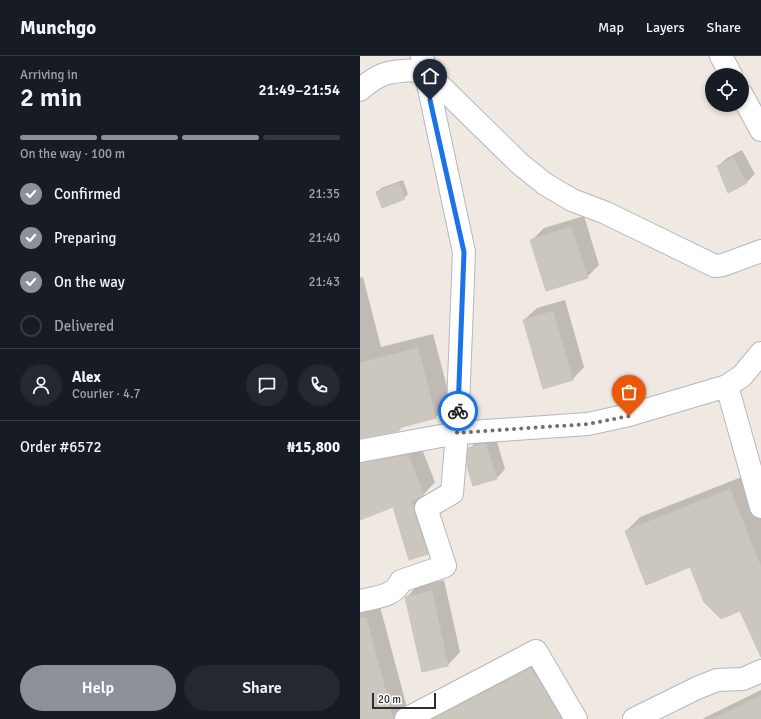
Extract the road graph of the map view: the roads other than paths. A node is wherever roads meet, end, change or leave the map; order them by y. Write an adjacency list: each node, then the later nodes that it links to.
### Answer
1 (721, 56): 3 (street)
2 (423, 63): 4 (street); 7 (street); 10 (street)
3 (727, 68)
4 (360, 90)
5 (749, 108): 6 (street)
6 (761, 130)
7 (761, 251)
8 (761, 353): 9 (street)
9 (727, 386): 10 (street); 12 (street)
10 (457, 433): 11 (street); 13 (street)
11 (360, 451)
12 (761, 508)
13 (360, 601)
14 (761, 671): 17 (street)
15 (406, 719): 16 (street)
16 (576, 719)
17 (634, 719)

